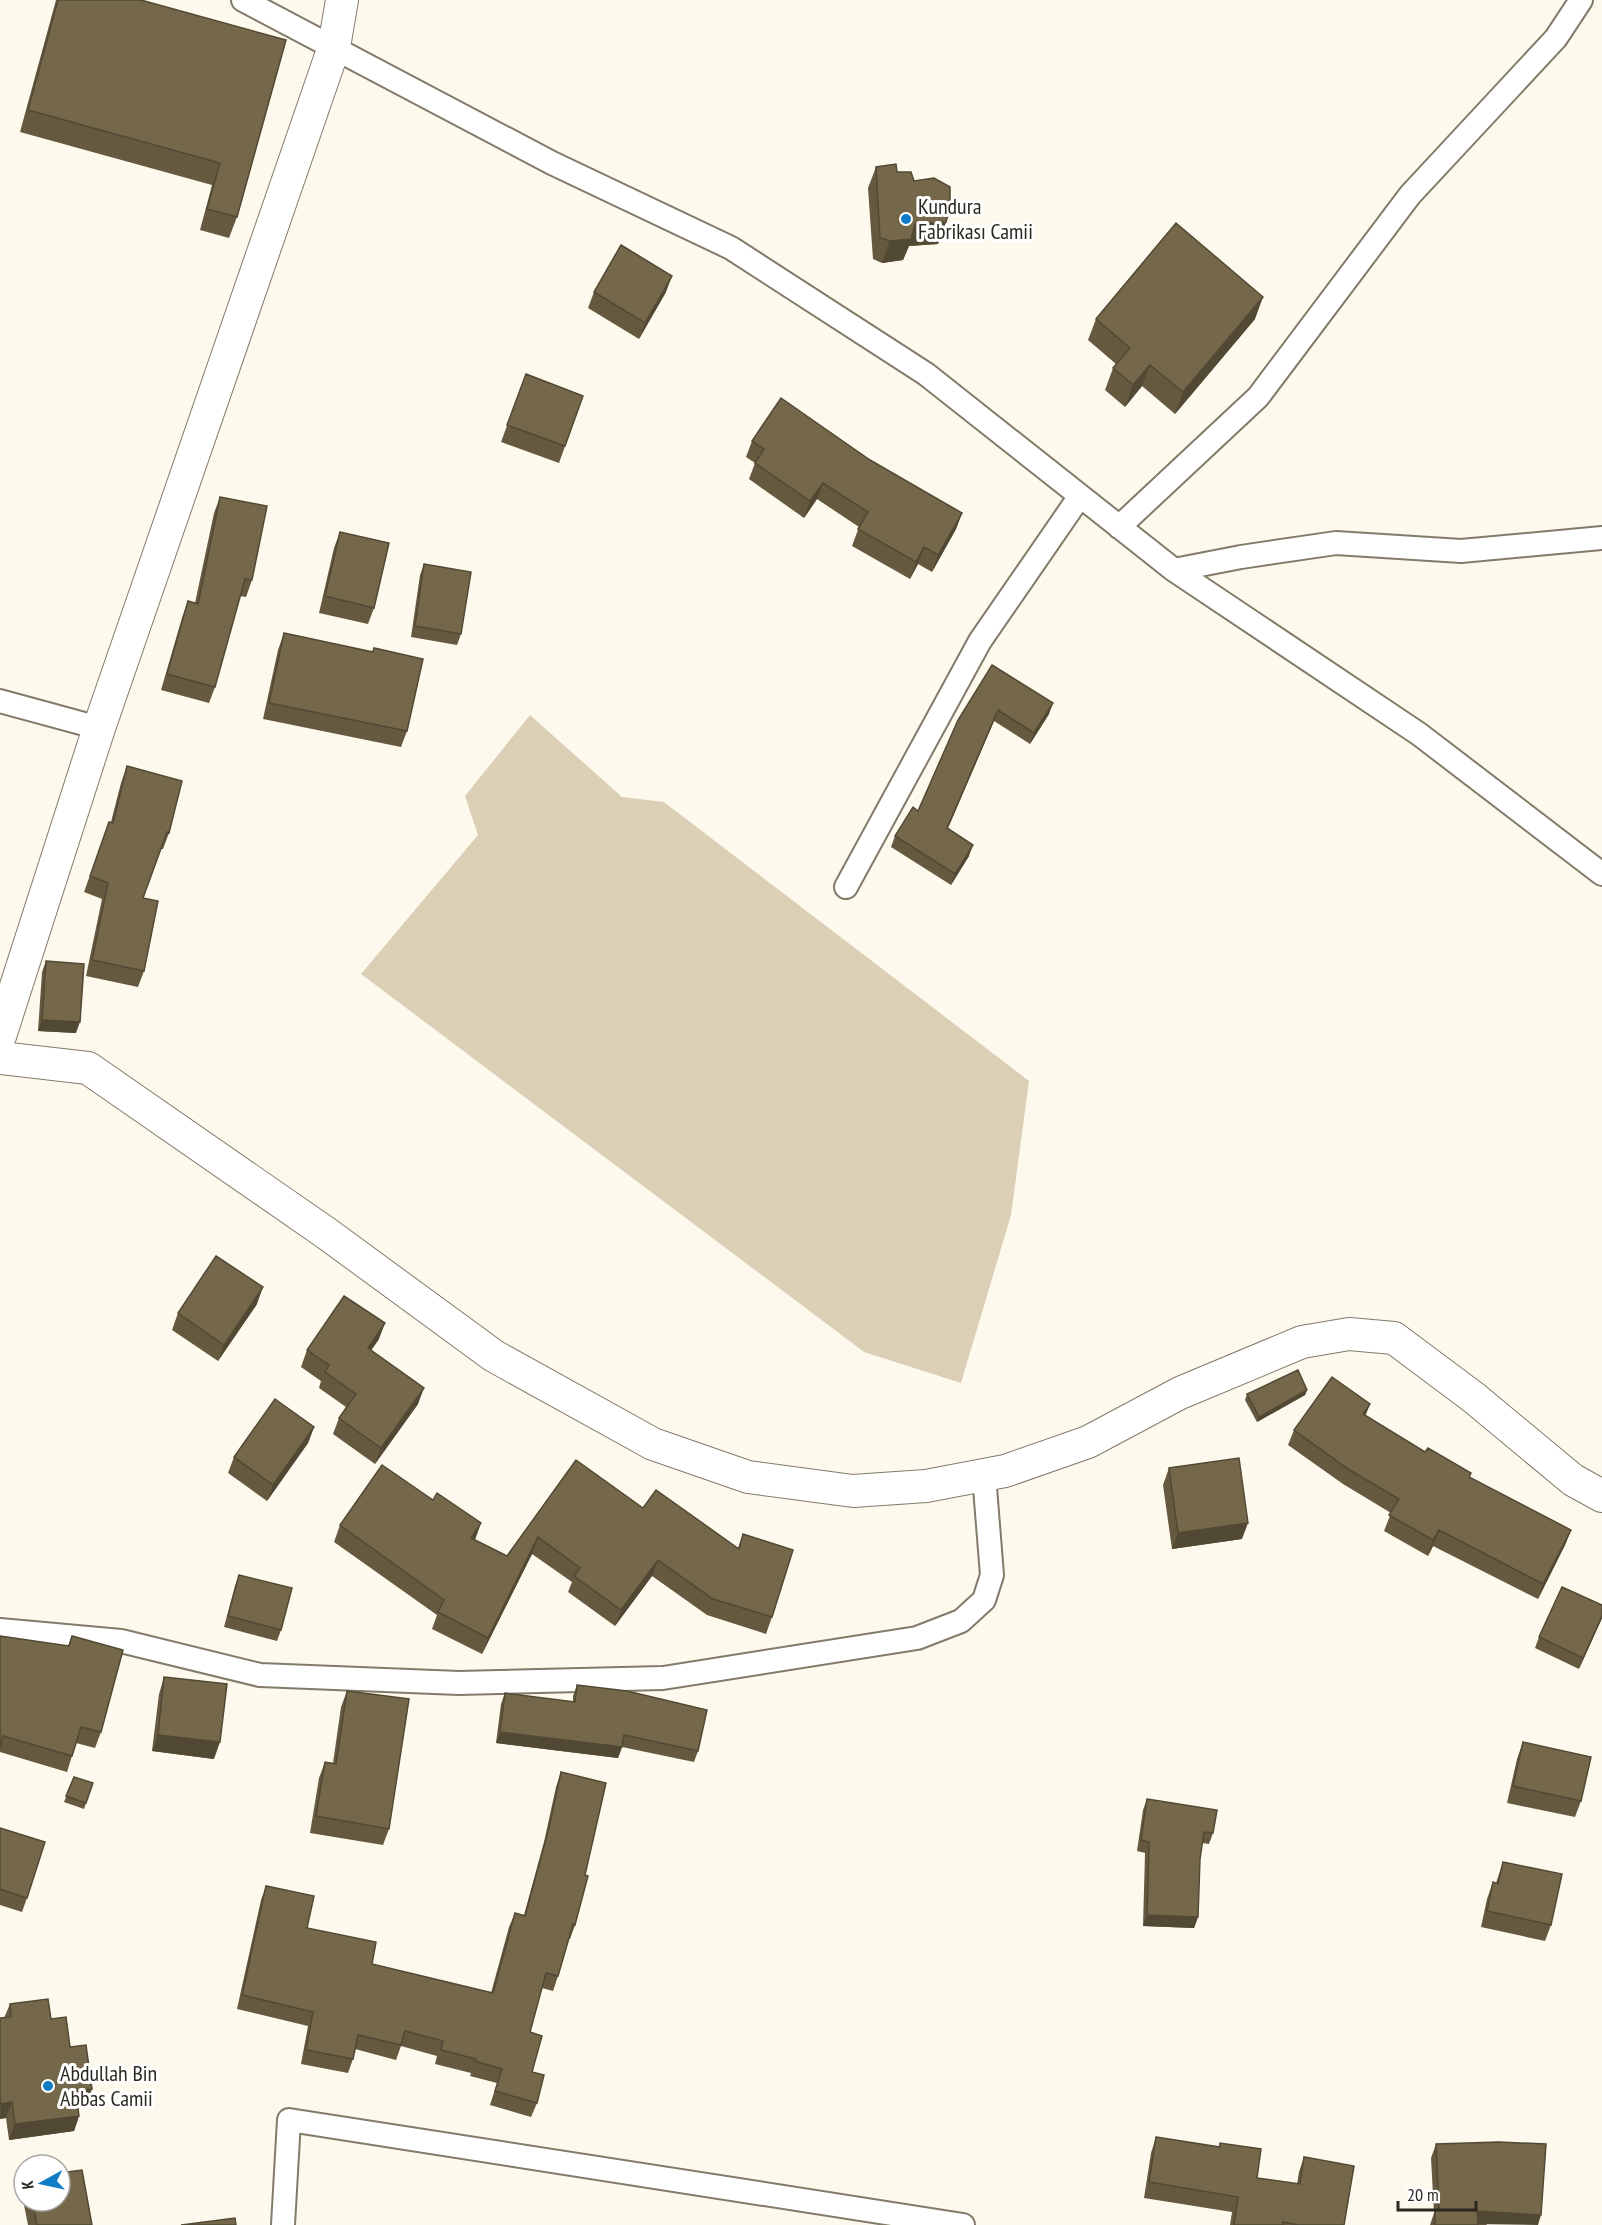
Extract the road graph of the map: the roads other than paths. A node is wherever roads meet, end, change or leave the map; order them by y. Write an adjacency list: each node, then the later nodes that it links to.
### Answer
1 (243, 0): 4 (street)
2 (342, 0): 4 (street)
3 (1581, 0): 6 (street)
4 (334, 47): 5 (street); 10 (street)
5 (1080, 496): 6 (street); 12 (street)
6 (1119, 527): 8 (street)
7 (1602, 538): 8 (street)
8 (1174, 570): 11 (street)
9 (0, 701): 10 (street)
10 (99, 728): 13 (street)
11 (1602, 874)
12 (846, 887)
13 (0, 1036)
14 (0, 1058): 15 (street)
15 (984, 1475): 16 (street); 17 (street)
16 (1602, 1496)
17 (0, 1630)
18 (283, 2225): 19 (street)
19 (963, 2225)

